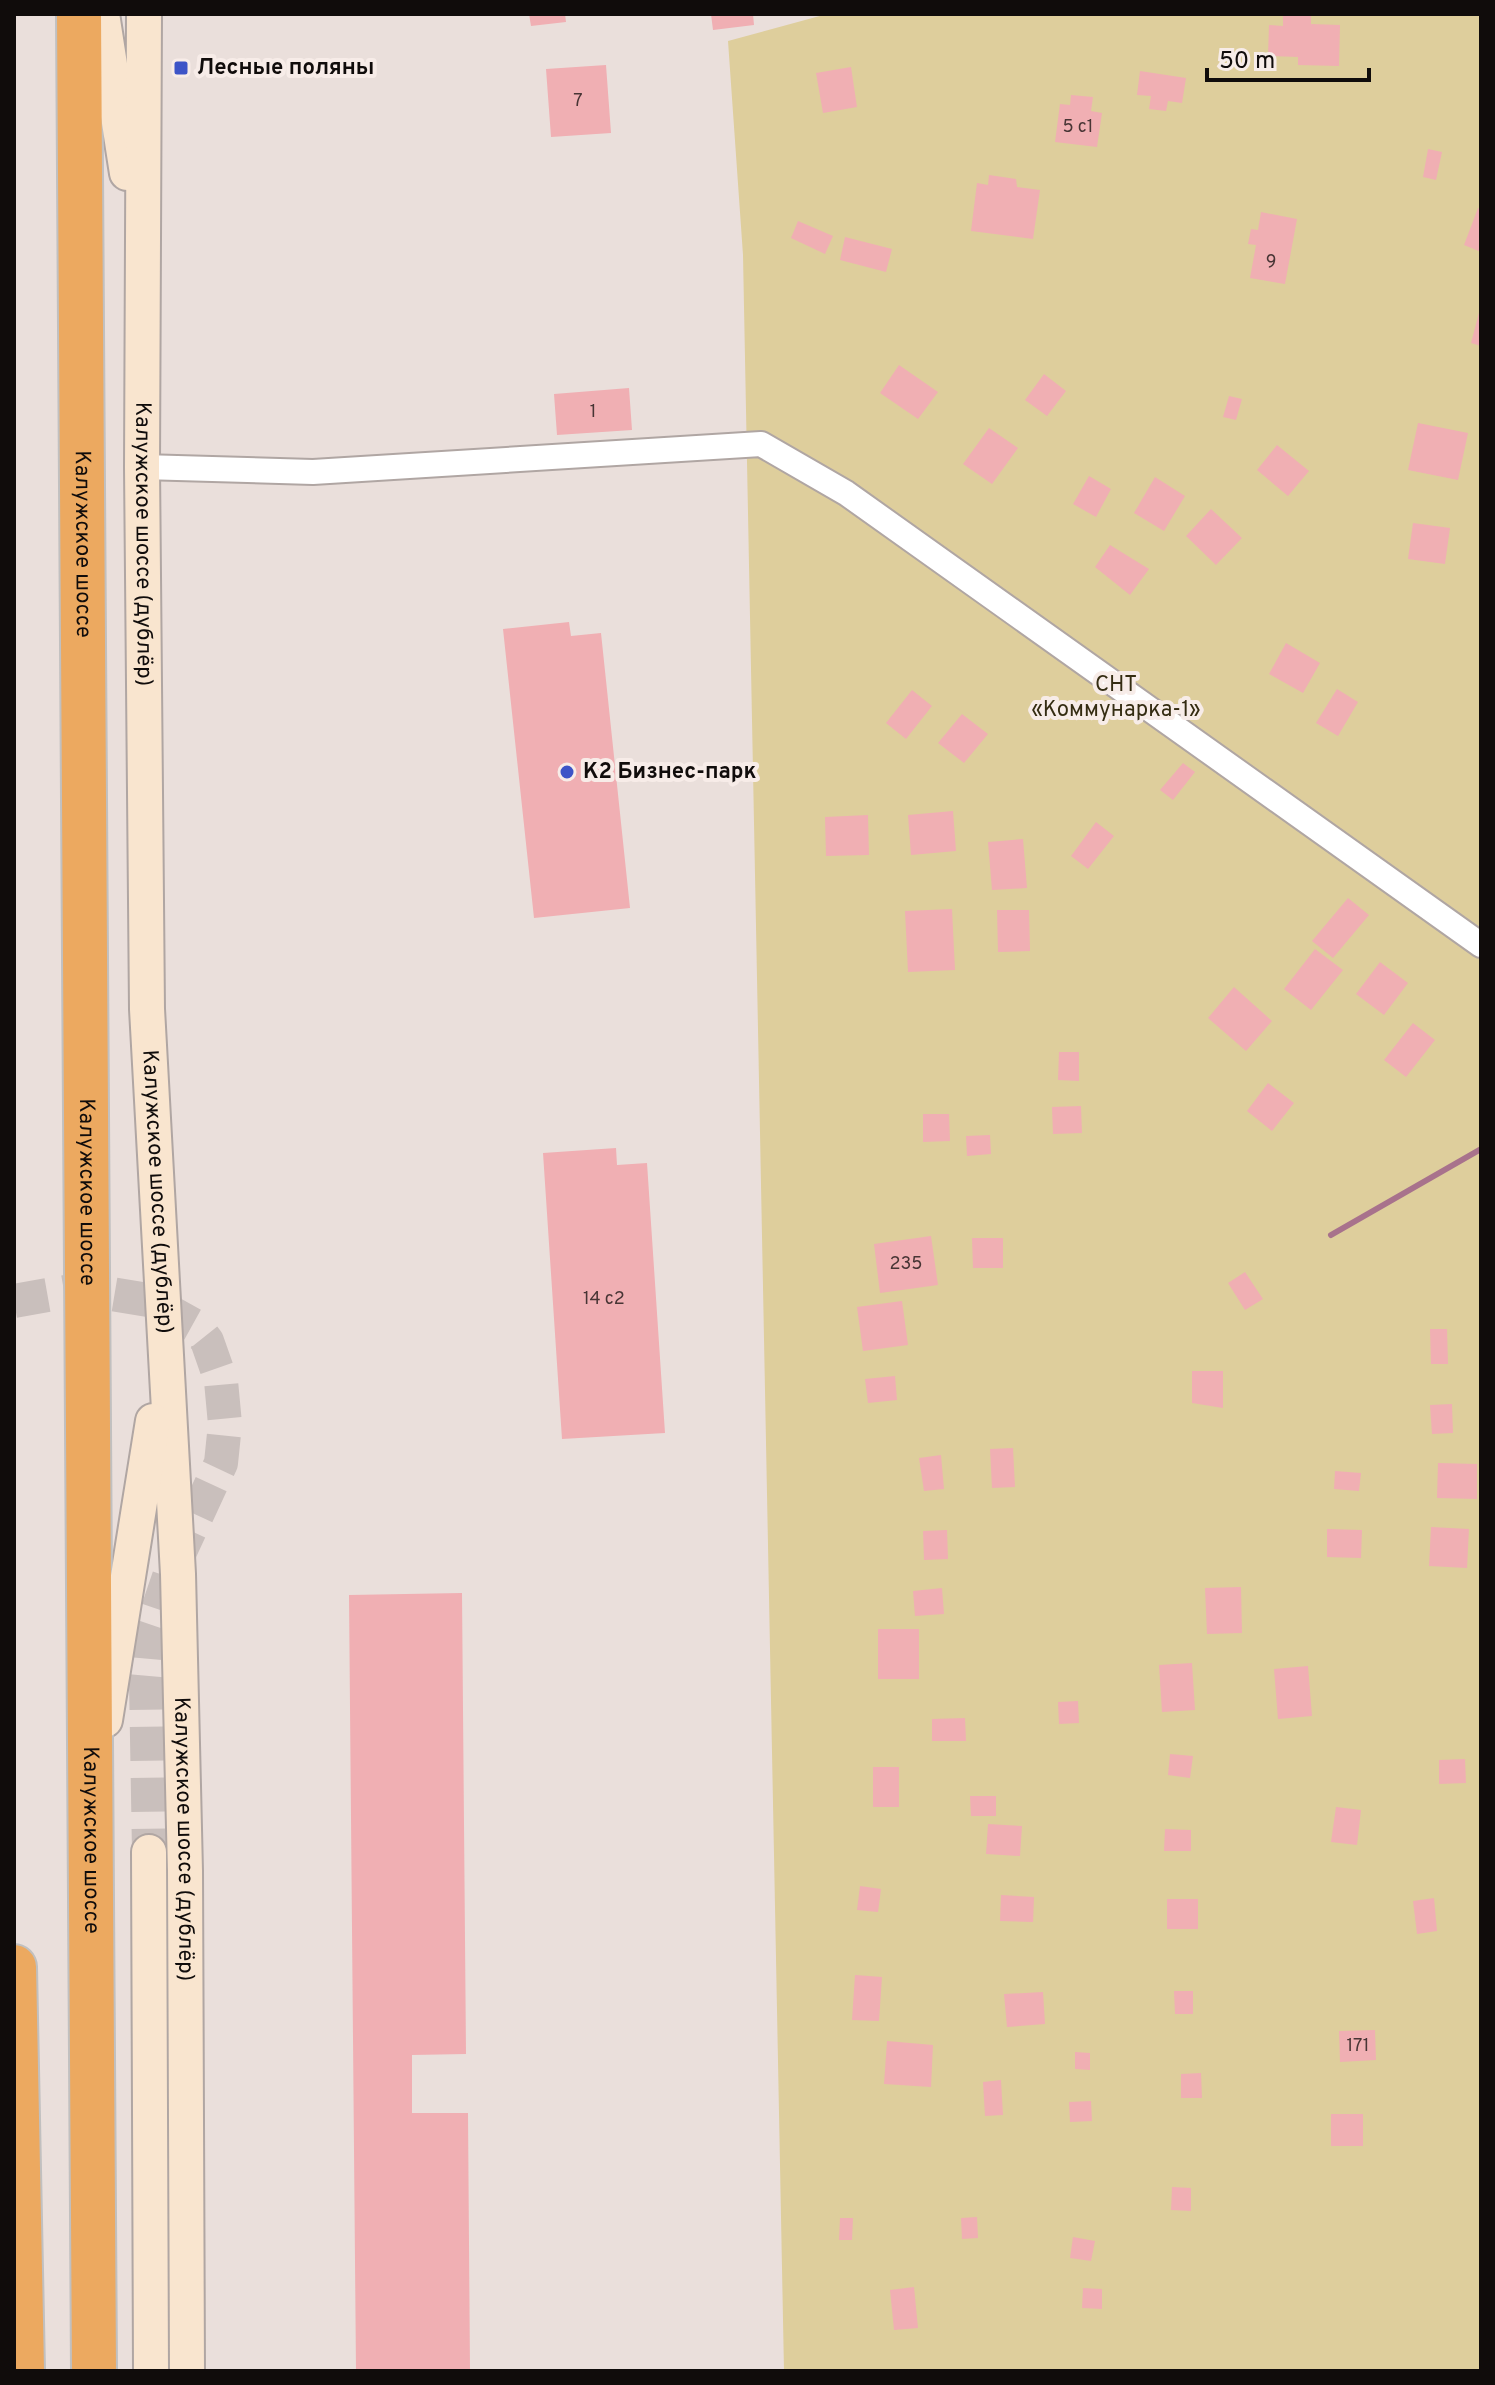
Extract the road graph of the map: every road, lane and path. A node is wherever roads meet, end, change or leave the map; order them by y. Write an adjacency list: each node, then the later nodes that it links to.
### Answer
1 (79, 14): 8 (highway, Калужское шоссе)
2 (102, 14): 4 (main road)
3 (144, 14): 4 (main road, Калужское шоссе (дублёр))
4 (142, 265): 5 (main road, Калужское шоссе (дублёр))
5 (142, 467): 6 (street); 7 (main road, Калужское шоссе (дублёр))
6 (1481, 945)
7 (163, 1337): 8 (main road); 14 (main road, Калужское шоссе (дублёр))
8 (90, 1835): 12 (highway, Калужское шоссе)
9 (149, 1852): 13 (main road)
10 (14, 1967): 11 (highway)
11 (22, 2371)
12 (94, 2371)
13 (151, 2371)
14 (187, 2371)

